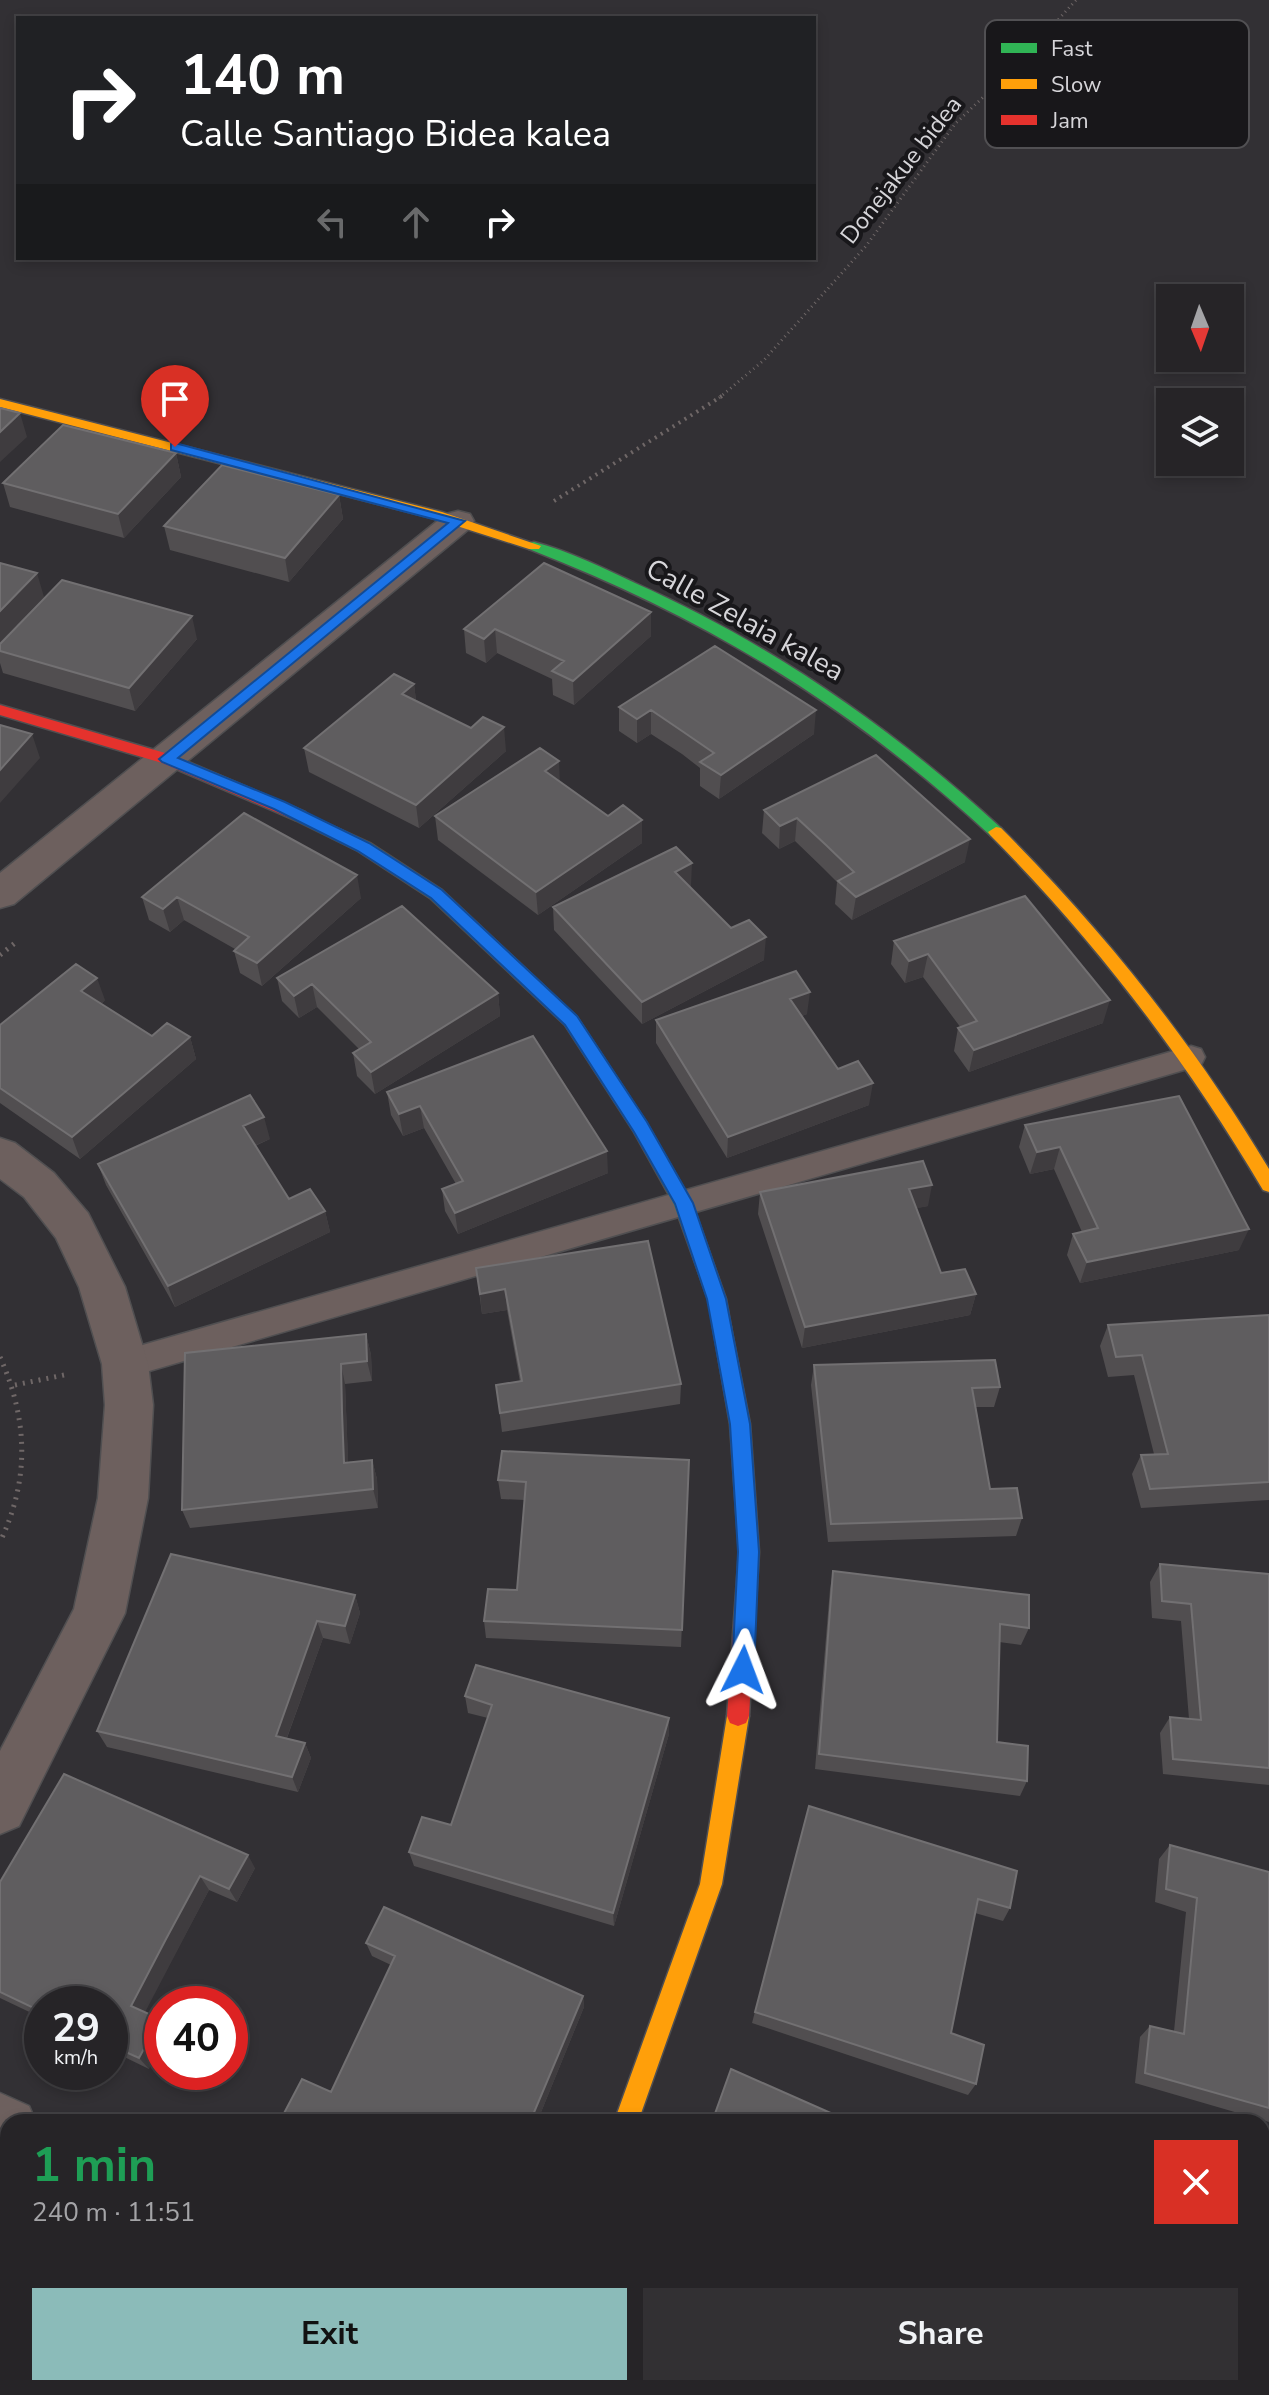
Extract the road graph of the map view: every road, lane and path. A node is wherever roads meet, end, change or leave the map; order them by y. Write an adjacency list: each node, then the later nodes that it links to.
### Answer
1 (1076, 0): 2 (path, Donejakue bidea)
2 (1058, 20)
3 (985, 95): 5 (path, Donejakue bidea)
4 (0, 403): 6 (street, Calle Zelaia kalea)
5 (558, 500)
6 (458, 521): 8 (street); 10 (street, Calle Zelaia kalea)
7 (0, 710): 8 (street)
8 (167, 759): 9 (street); 13 (street)
9 (0, 894)
10 (1191, 1057): 12 (street, Calle Zelaia kalea); 13 (lane)
11 (0, 1155): 15 (street)
12 (1269, 1185)
13 (683, 1203): 15 (lane); 18 (street)
14 (0, 1357): 16 (path)
15 (125, 1364): 17 (street)
16 (0, 1542)
17 (0, 1807)
18 (629, 2114)

